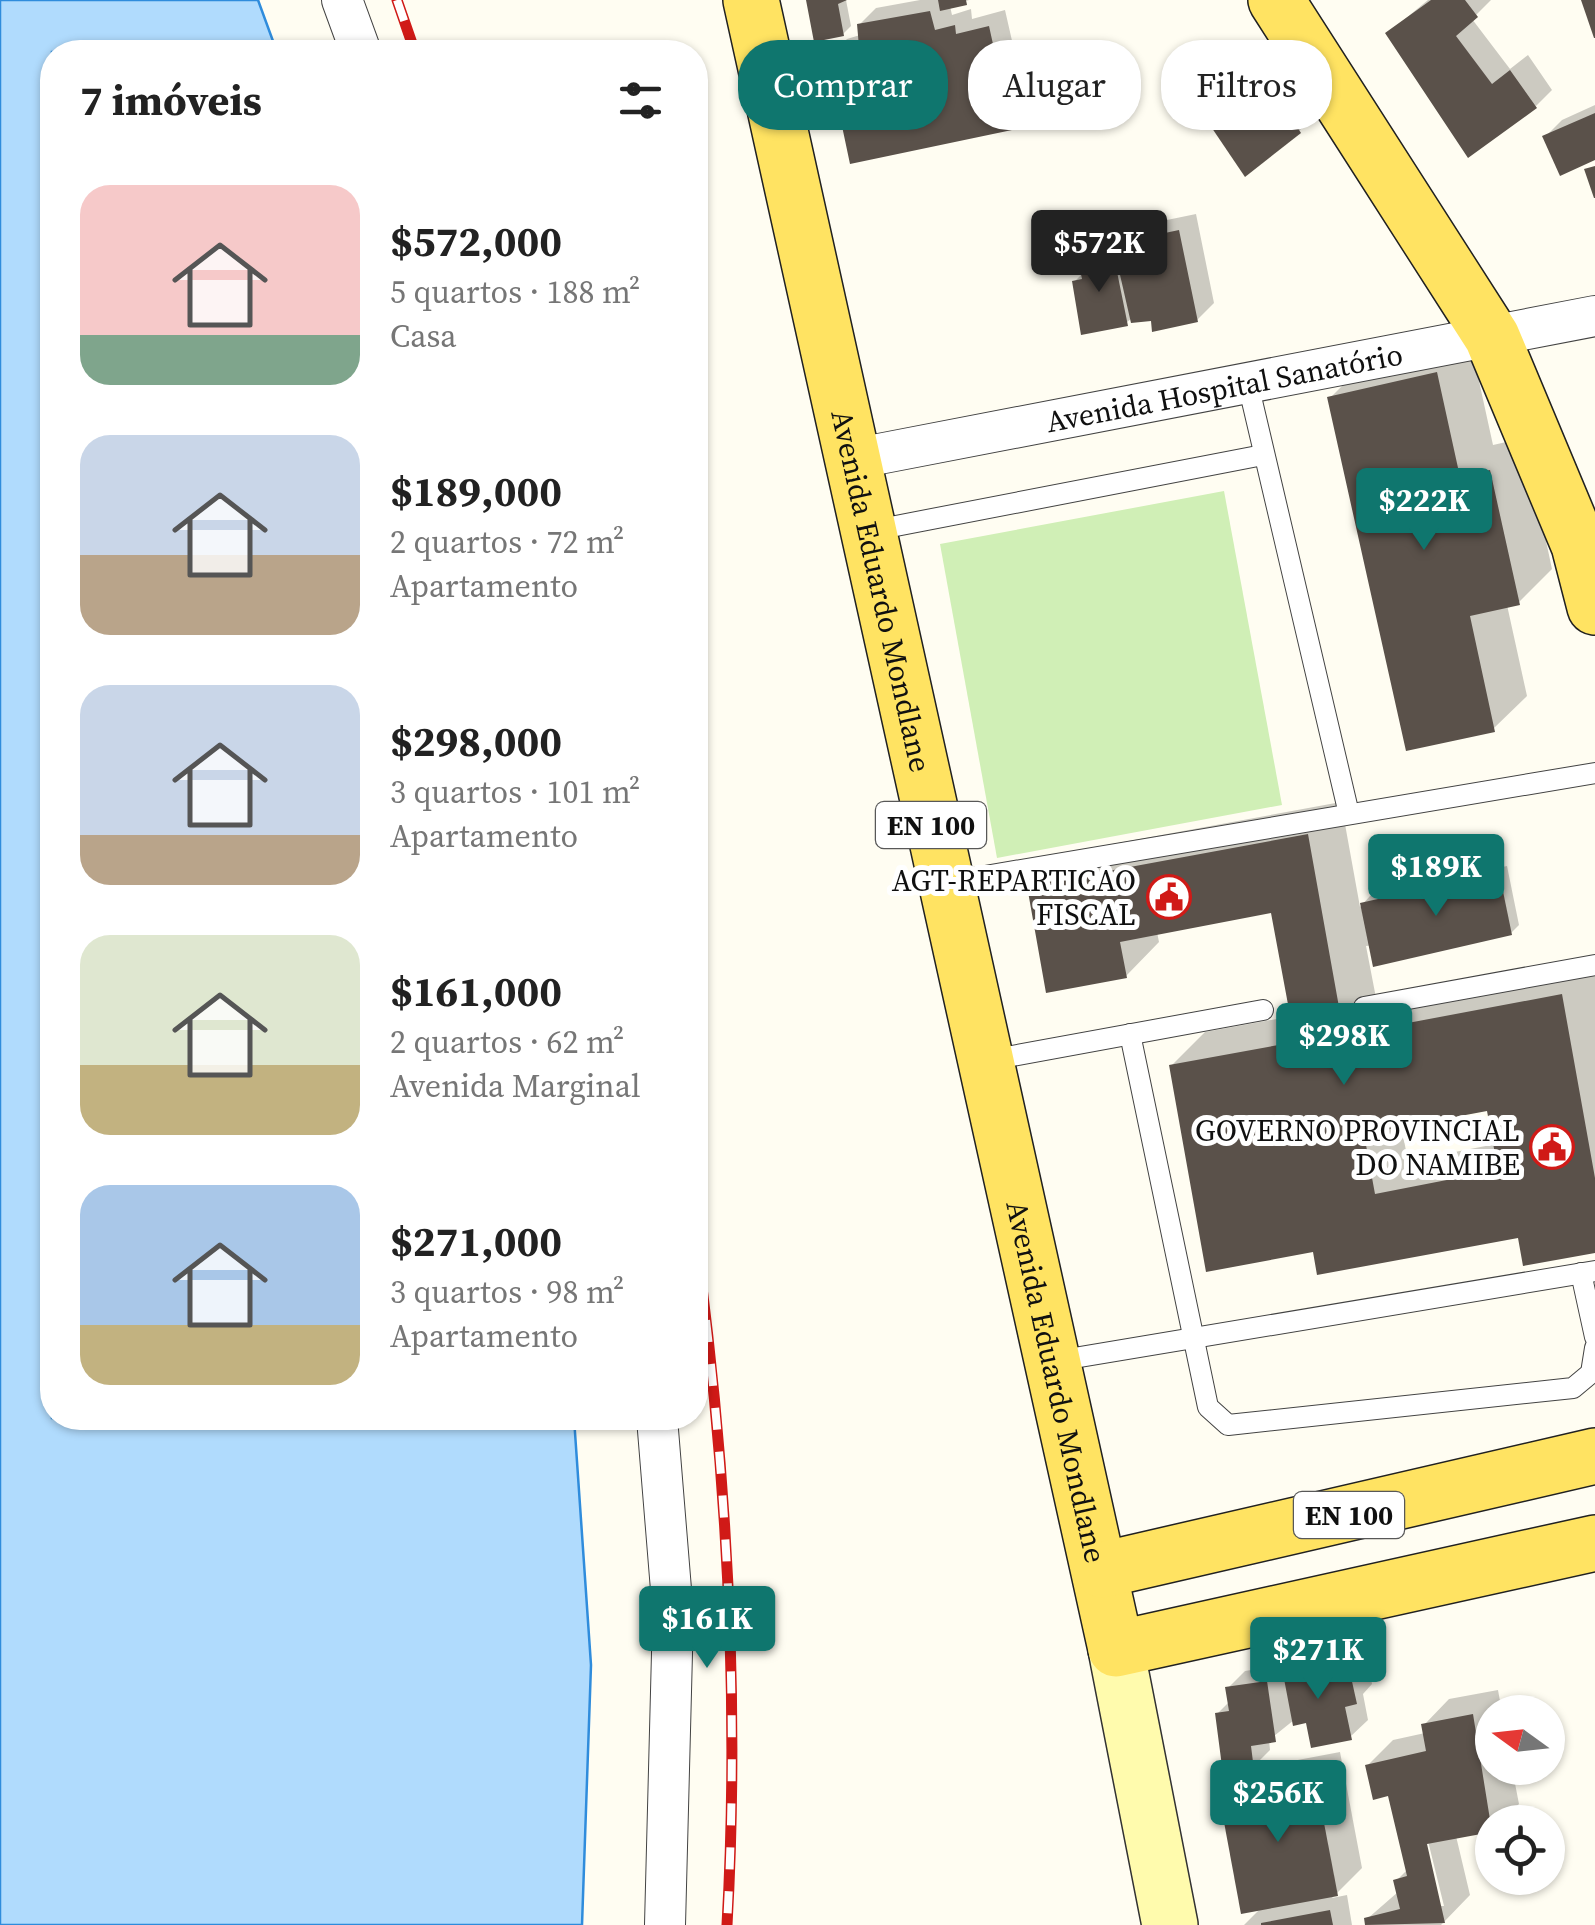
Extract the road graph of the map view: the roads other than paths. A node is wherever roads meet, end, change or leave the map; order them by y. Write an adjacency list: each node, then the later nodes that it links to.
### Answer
1 (342, 0): 4 (street)
2 (752, 0): 9 (main road, Avenida Eduardo Mondlane / EN 100)
3 (1276, 0): 6 (main road)
4 (357, 40)
5 (1595, 316): 6 (street, Avenida Hospital Sanatório)
6 (1492, 337): 7 (street, Avenida Hospital Sanatório); 11 (main road)
7 (1248, 384): 8 (lane); 9 (street, Avenida Hospital Sanatório)
8 (1263, 455): 10 (lane); 13 (lane)
9 (854, 459): 10 (main road, Avenida Eduardo Mondlane / EN 100)
10 (868, 531): 14 (main road, Avenida Eduardo Mondlane / EN 100)
11 (1595, 607)
12 (1595, 773): 13 (lane)
13 (1349, 814): 14 (lane)
14 (944, 883): 19 (main road, Avenida Eduardo Mondlane / EN 100)
15 (1595, 966): 16 (lane)
16 (1364, 1007)
17 (1263, 1010): 18 (lane)
18 (1130, 1034): 19 (lane); 21 (lane)
19 (983, 1062): 24 (main road, Avenida Eduardo Mondlane / EN 100)
20 (1588, 1272): 21 (lane); 22 (lane)
21 (1193, 1337): 23 (lane); 24 (lane)
22 (1595, 1337)
23 (1595, 1348)
24 (1056, 1362): 29 (main road, Avenida Eduardo Mondlane / EN 100)
25 (658, 1430): 32 (street)
26 (1595, 1456): 28 (main road, EN 100)
27 (1595, 1542): 30 (main road, EN 100)
28 (1189, 1552): 29 (main road, EN 100); 30 (main road)
29 (1102, 1570): 31 (main road, Avenida Eduardo Mondlane / EN 100)
30 (1204, 1626): 31 (main road, EN 100)
31 (1116, 1649): 33 (main road)
32 (665, 1925)
33 (1170, 1925)

